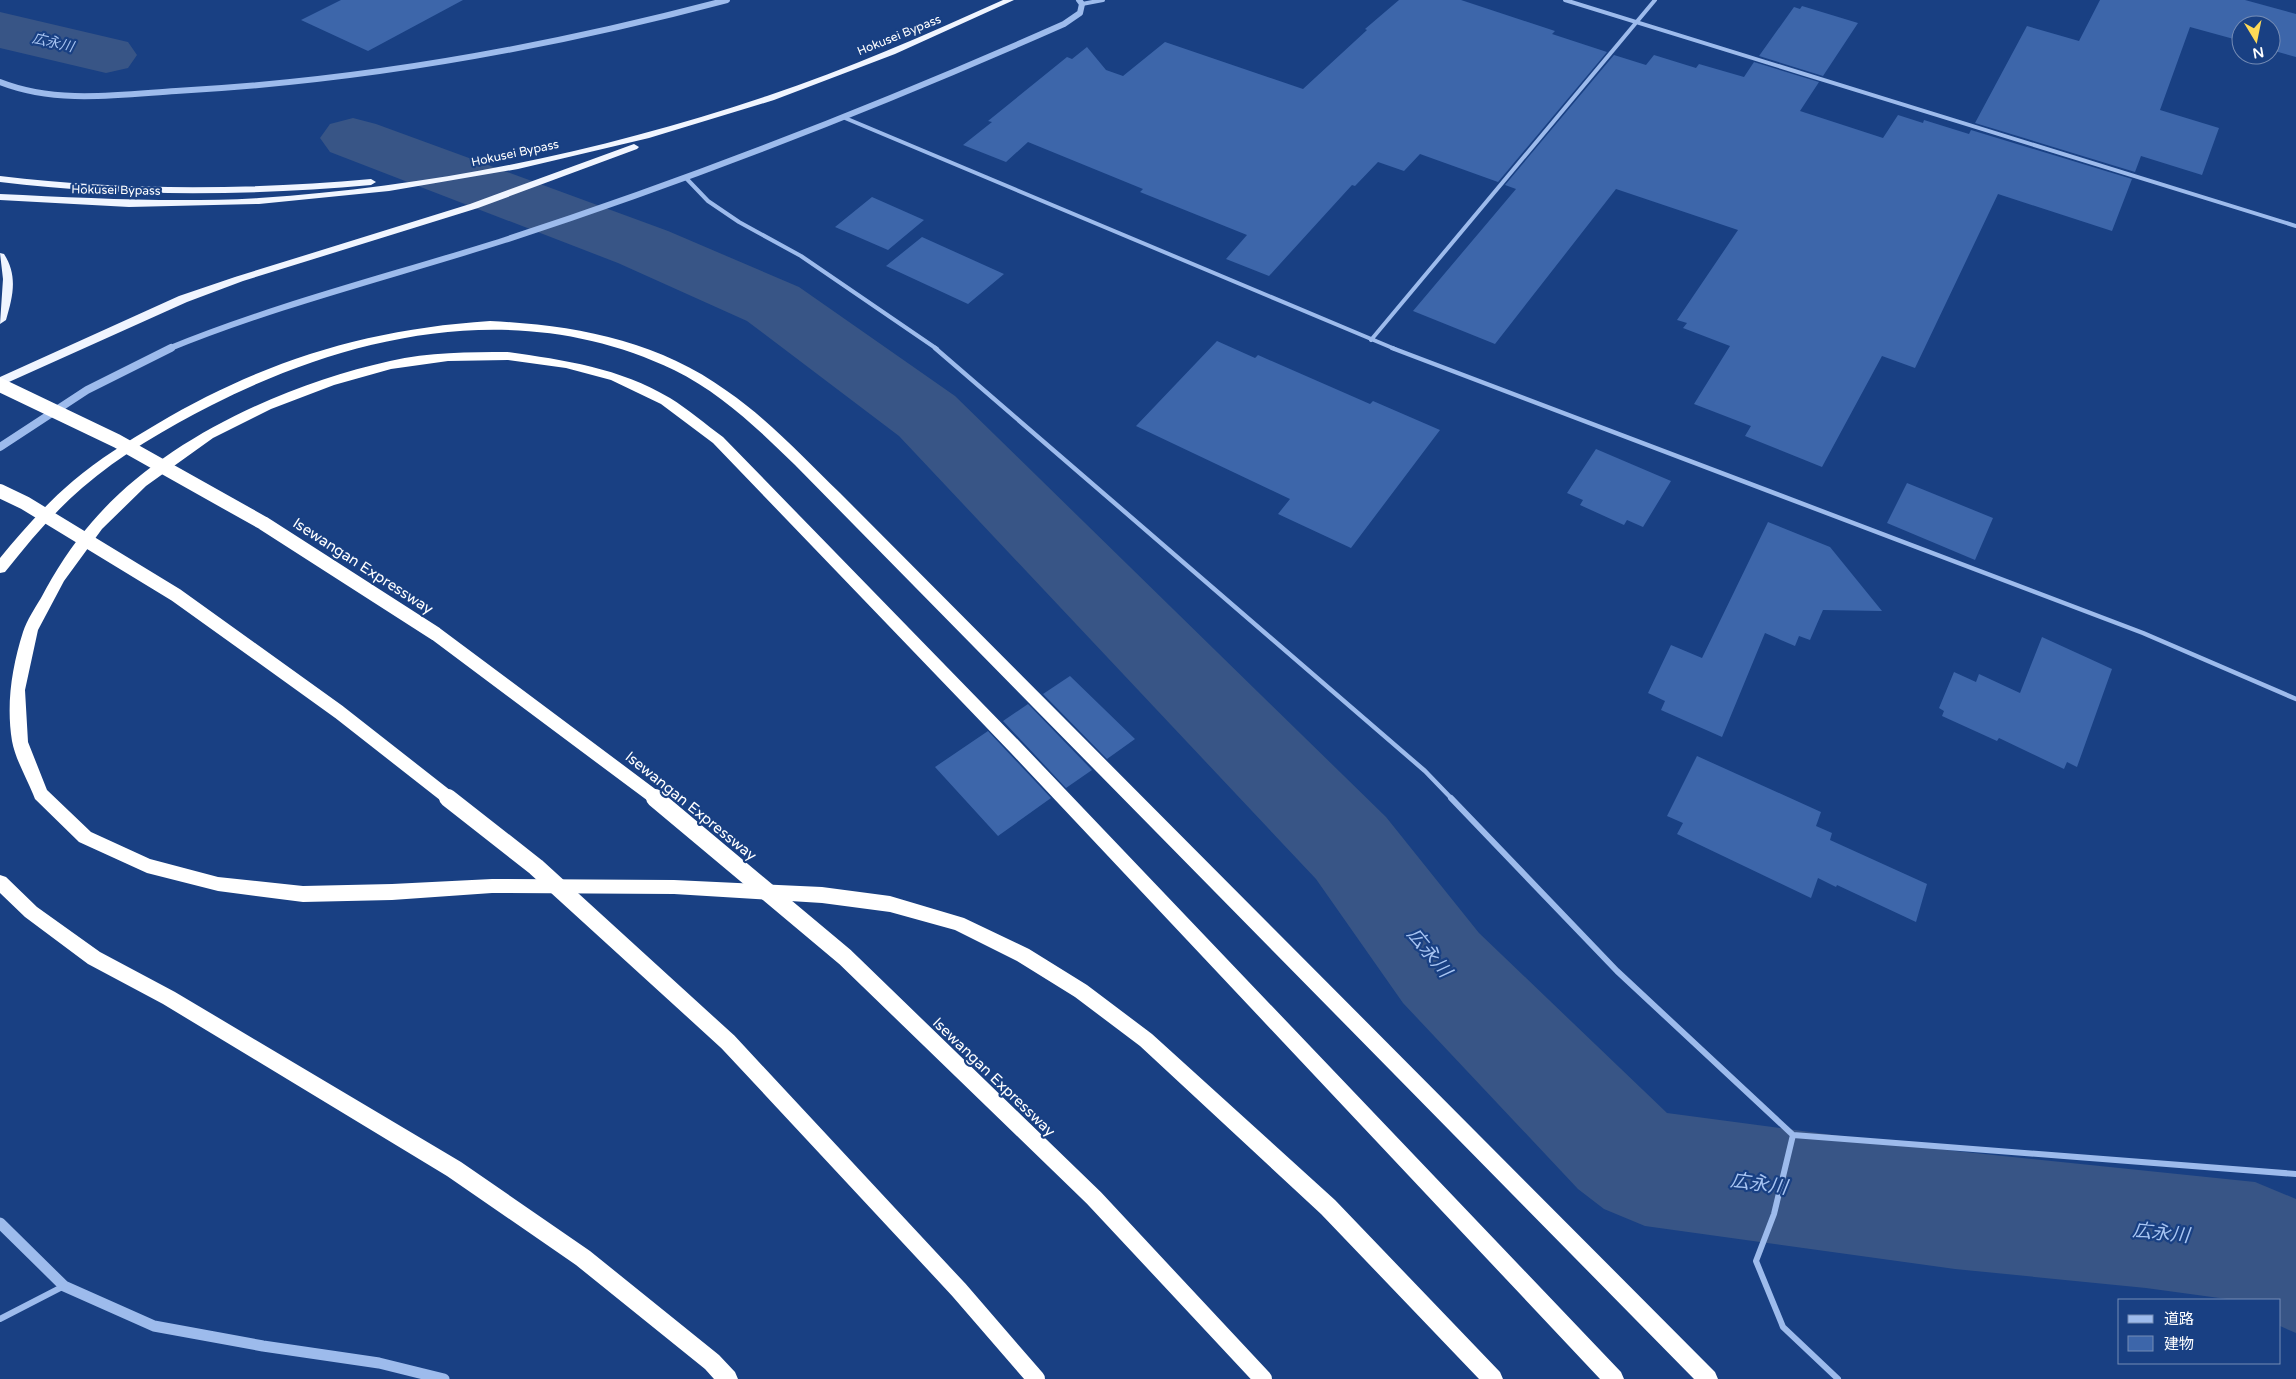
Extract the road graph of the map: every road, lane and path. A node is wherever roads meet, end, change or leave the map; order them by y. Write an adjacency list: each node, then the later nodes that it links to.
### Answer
1 (727, 0): 8 (street)
2 (1103, 0): 6 (street)
3 (1565, 0): 7 (street)
4 (1655, 0): 7 (street)
5 (1009, 1): 9 (highway, Hokusei Bypass)
6 (1080, 2): 10 (street)
7 (1637, 22): 17 (street); 20 (street)
8 (0, 82)
9 (710, 117): 11 (highway, Hokusei Bypass); 21 (highway)
10 (845, 118): 12 (street); 20 (street)
11 (508, 169): 14 (highway); 15 (highway, Hokusei Bypass)
12 (685, 177): 22 (street); 27 (street)
13 (0, 179): 14 (highway)
14 (361, 183)
15 (389, 190): 16 (highway, Hokusei Bypass)
16 (0, 197)
17 (2296, 226)
18 (0, 256): 19 (highway)
19 (0, 320)
20 (1371, 340): 25 (street)
21 (0, 384): 35 (highway, Isewangan Expressway, bridge)
22 (0, 447)
23 (0, 491): 34 (highway, bridge)
24 (0, 568): 38 (highway)
25 (2296, 699)
26 (0, 882): 33 (highway)
27 (1793, 1138): 28 (street); 39 (street)
28 (2296, 1174)
29 (0, 1223): 30 (street)
30 (64, 1286): 31 (street); 32 (street)
31 (0, 1320)
32 (444, 1379)
33 (728, 1379)
34 (1036, 1379)
35 (1263, 1379)
36 (1493, 1379): 37 (highway)
37 (1614, 1379)
38 (1708, 1379)
39 (1838, 1379)

